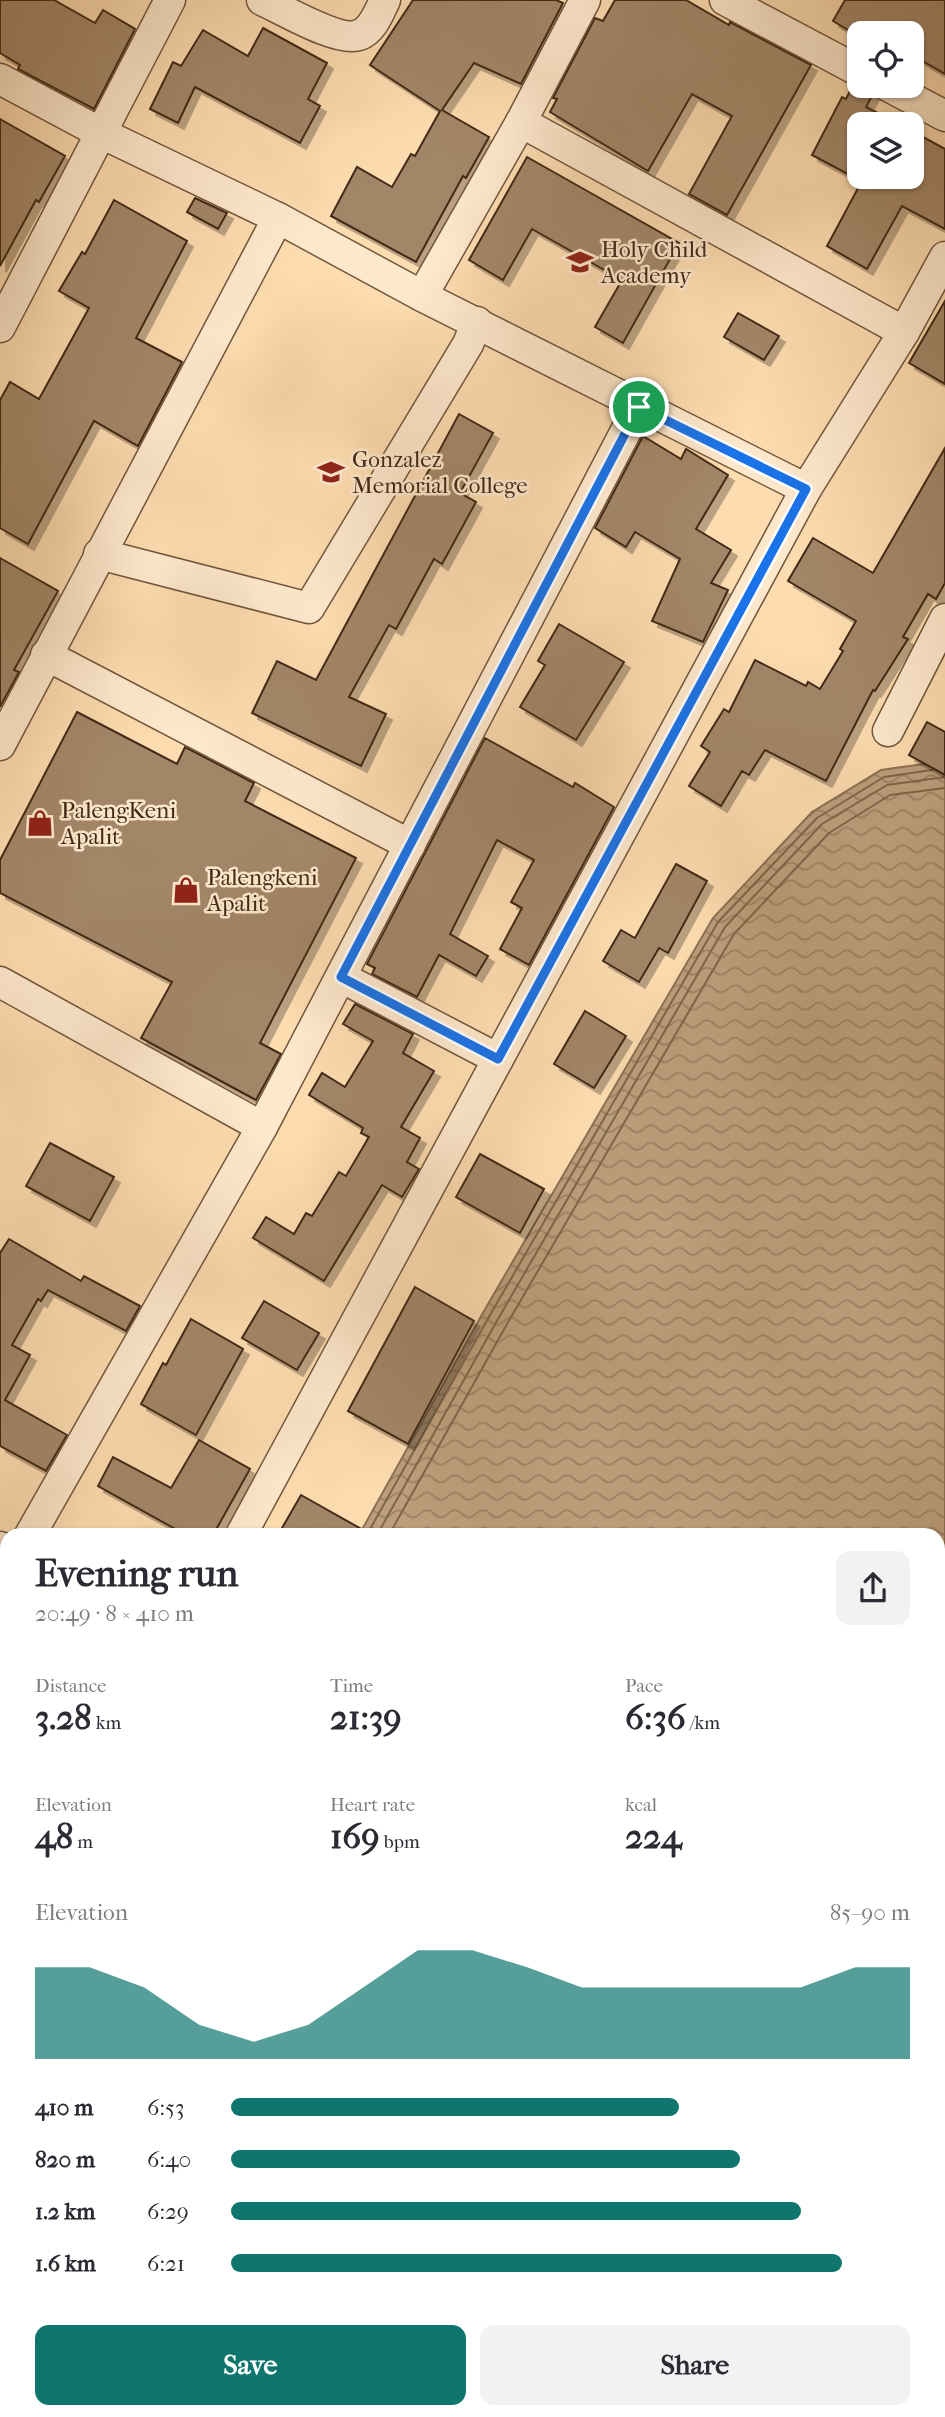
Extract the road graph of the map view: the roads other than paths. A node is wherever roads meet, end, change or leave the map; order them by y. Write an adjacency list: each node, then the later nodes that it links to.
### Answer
1 (170, 0): 11 (street)
2 (262, 0): 3 (street)
3 (385, 0)
4 (585, 0): 10 (street)
5 (725, 0): 6 (street)
6 (847, 65)
7 (0, 79): 11 (street)
8 (911, 98): 9 (street)
9 (945, 116)
10 (521, 122): 14 (street); 17 (street)
11 (102, 134): 12 (street); 16 (street)
12 (278, 218): 14 (street); 20 (street)
13 (945, 257): 17 (street)
14 (422, 296): 15 (street)
15 (477, 321): 18 (street); 20 (street)
16 (0, 327)
17 (904, 332): 19 (street)
18 (639, 407): 19 (street); 25 (street)
19 (806, 489): 28 (street)
20 (99, 554): 22 (street)
21 (945, 621): 23 (street)
22 (46, 655): 24 (street); 25 (street)
23 (888, 731)
24 (0, 746)
25 (410, 845): 26 (street)
26 (341, 977): 28 (street); 29 (street)
27 (0, 982): 29 (street)
28 (498, 1059): 31 (street)
29 (262, 1127): 30 (street)
30 (34, 1528)
31 (245, 1528)

